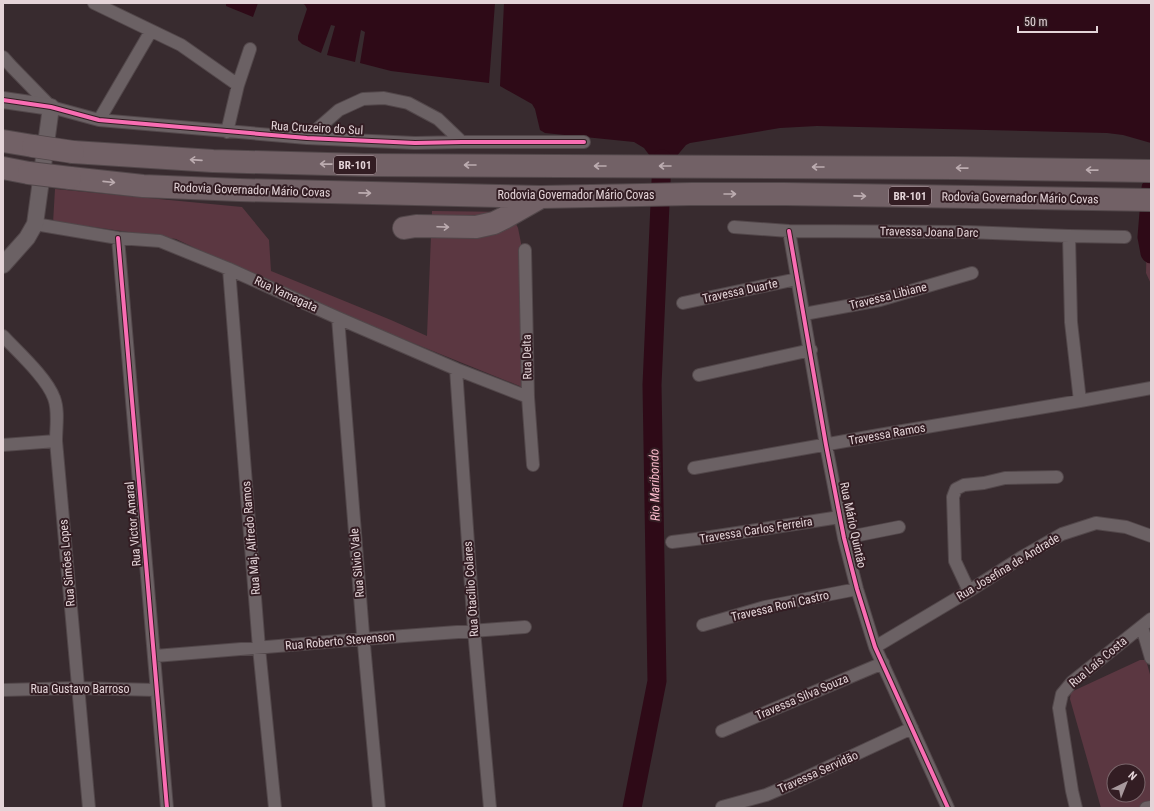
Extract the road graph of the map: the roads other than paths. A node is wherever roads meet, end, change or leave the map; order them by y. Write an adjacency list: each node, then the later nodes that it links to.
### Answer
1 (94, 3): 2 (street)
2 (151, 31): 5 (street); 8 (street)
3 (250, 49): 5 (street)
4 (3, 57): 7 (street)
5 (238, 85): 9 (street)
6 (3, 100): 7 (street)
7 (51, 108): 8 (street, Rua Cruzeiro do Sul); 18 (street)
8 (99, 120): 9 (street, Rua Cruzeiro do Sul)
9 (227, 132): 10 (street, Rua Cruzeiro do Sul)
10 (307, 138): 12 (street, Rua Cruzeiro do Sul); 12 (street)
11 (3, 141): 15 (highway, BR-101, one-way to 11, bridge)
12 (462, 142): 13 (street, Rua Cruzeiro do Sul)
13 (584, 142)
14 (3, 168): 16 (highway, Rodovia Governador Mário Covas / BR-101, one-way to 16, bridge)
15 (1141, 171)
16 (540, 197): 17 (highway, Rodovia Governador Mário Covas / BR-101, one-way to 17); 19 (highway, one-way to 16)
17 (1151, 200)
18 (35, 224): 24 (street, Rua Yamagata); 26 (street)
19 (404, 228)
20 (734, 228): 21 (street, Travessa Joana Darc)
21 (789, 231): 22 (street, Travessa Joana Darc); 29 (street, Rua Mário Quintão)
22 (1069, 236): 23 (street, Travessa Joana Darc); 39 (street)
23 (1125, 236)
24 (118, 238): 27 (street, Rua Yamagata); 60 (street, Rua Victor Amaral)
25 (525, 250): 38 (street, Rua Delta)
26 (3, 265)
27 (229, 269): 32 (street, Rua Yamagata); 59 (street, Rua Maj. Alfredo Ramos)
28 (972, 273): 31 (street, Travessa Libiane)
29 (797, 279): 30 (street, Travessa Duarte); 31 (street, Rua Mário Quintão)
30 (683, 303)
31 (804, 314): 34 (street, Rua Mário Quintão)
32 (338, 318): 35 (street, Rua Yamagata); 57 (street, Rua Silvio Vale)
33 (3, 336): 40 (street, Rua Simões Lopes)
34 (810, 350): 36 (street); 42 (street, Rua Mário Quintão)
35 (456, 369): 38 (street, Rua Yamagata); 56 (street, Rua Otacílio Colares)
36 (699, 375)
37 (1151, 388): 39 (street)
38 (528, 397): 43 (street, Rua Delta)
39 (1080, 402): 42 (street, Travessa Ramos)
40 (56, 440): 41 (street); 63 (street, Rua Simões Lopes)
41 (3, 445)
42 (826, 445): 44 (street, Travessa Ramos); 46 (street, Rua Mário Quintão)
43 (533, 464)
44 (694, 468)
45 (1057, 477): 52 (street)
46 (840, 517): 49 (street, Rua Mário Quintão); 50 (street, Travessa Carlos Ferreira)
47 (899, 527): 49 (street)
48 (1151, 536): 52 (street, Rua Josefina de Andrade)
49 (844, 538): 51 (street, Rua Mário Quintão)
50 (672, 542)
51 (857, 590): 54 (street, Travessa Roni Castro); 58 (street, Rua Mário Quintão)
52 (969, 590): 58 (street, Rua Josefina de Andrade)
53 (1146, 623): 61 (street); 76 (street, Rua Laís Costa)
54 (703, 624)
55 (525, 627): 56 (street, Rua Roberto Stevenson)
56 (474, 630): 57 (street, Rua Roberto Stevenson); 74 (street, Rua Otacílio Colares)
57 (363, 638): 59 (street, Rua Roberto Stevenson); 73 (street, Rua Silvio Vale)
58 (875, 647): 62 (street, Rua Mário Quintão)
59 (259, 648): 60 (street, Rua Roberto Stevenson); 72 (street, Rua Maj. Alfredo Ramos)
60 (155, 656): 65 (street, Rua Victor Amaral)
61 (1151, 658)
62 (883, 663): 66 (street, Rua Mário Quintão); 67 (street, Travessa Silva Souza)
63 (77, 688): 64 (street, Rua Gustavo Barroso); 65 (street, Rua Gustavo Barroso); 70 (street, Rua Simões Lopes)
64 (3, 690)
65 (156, 690): 71 (street, Rua Victor Amaral)
66 (912, 728): 68 (street, Travessa Servidão); 75 (street, Rua Mário Quintão)
67 (722, 731)
68 (722, 807)
69 (1151, 807): 77 (street)
70 (88, 808)
71 (167, 808)
72 (275, 808)
73 (378, 808)
74 (490, 808)
75 (948, 808)
76 (1076, 808)
77 (1146, 808)

